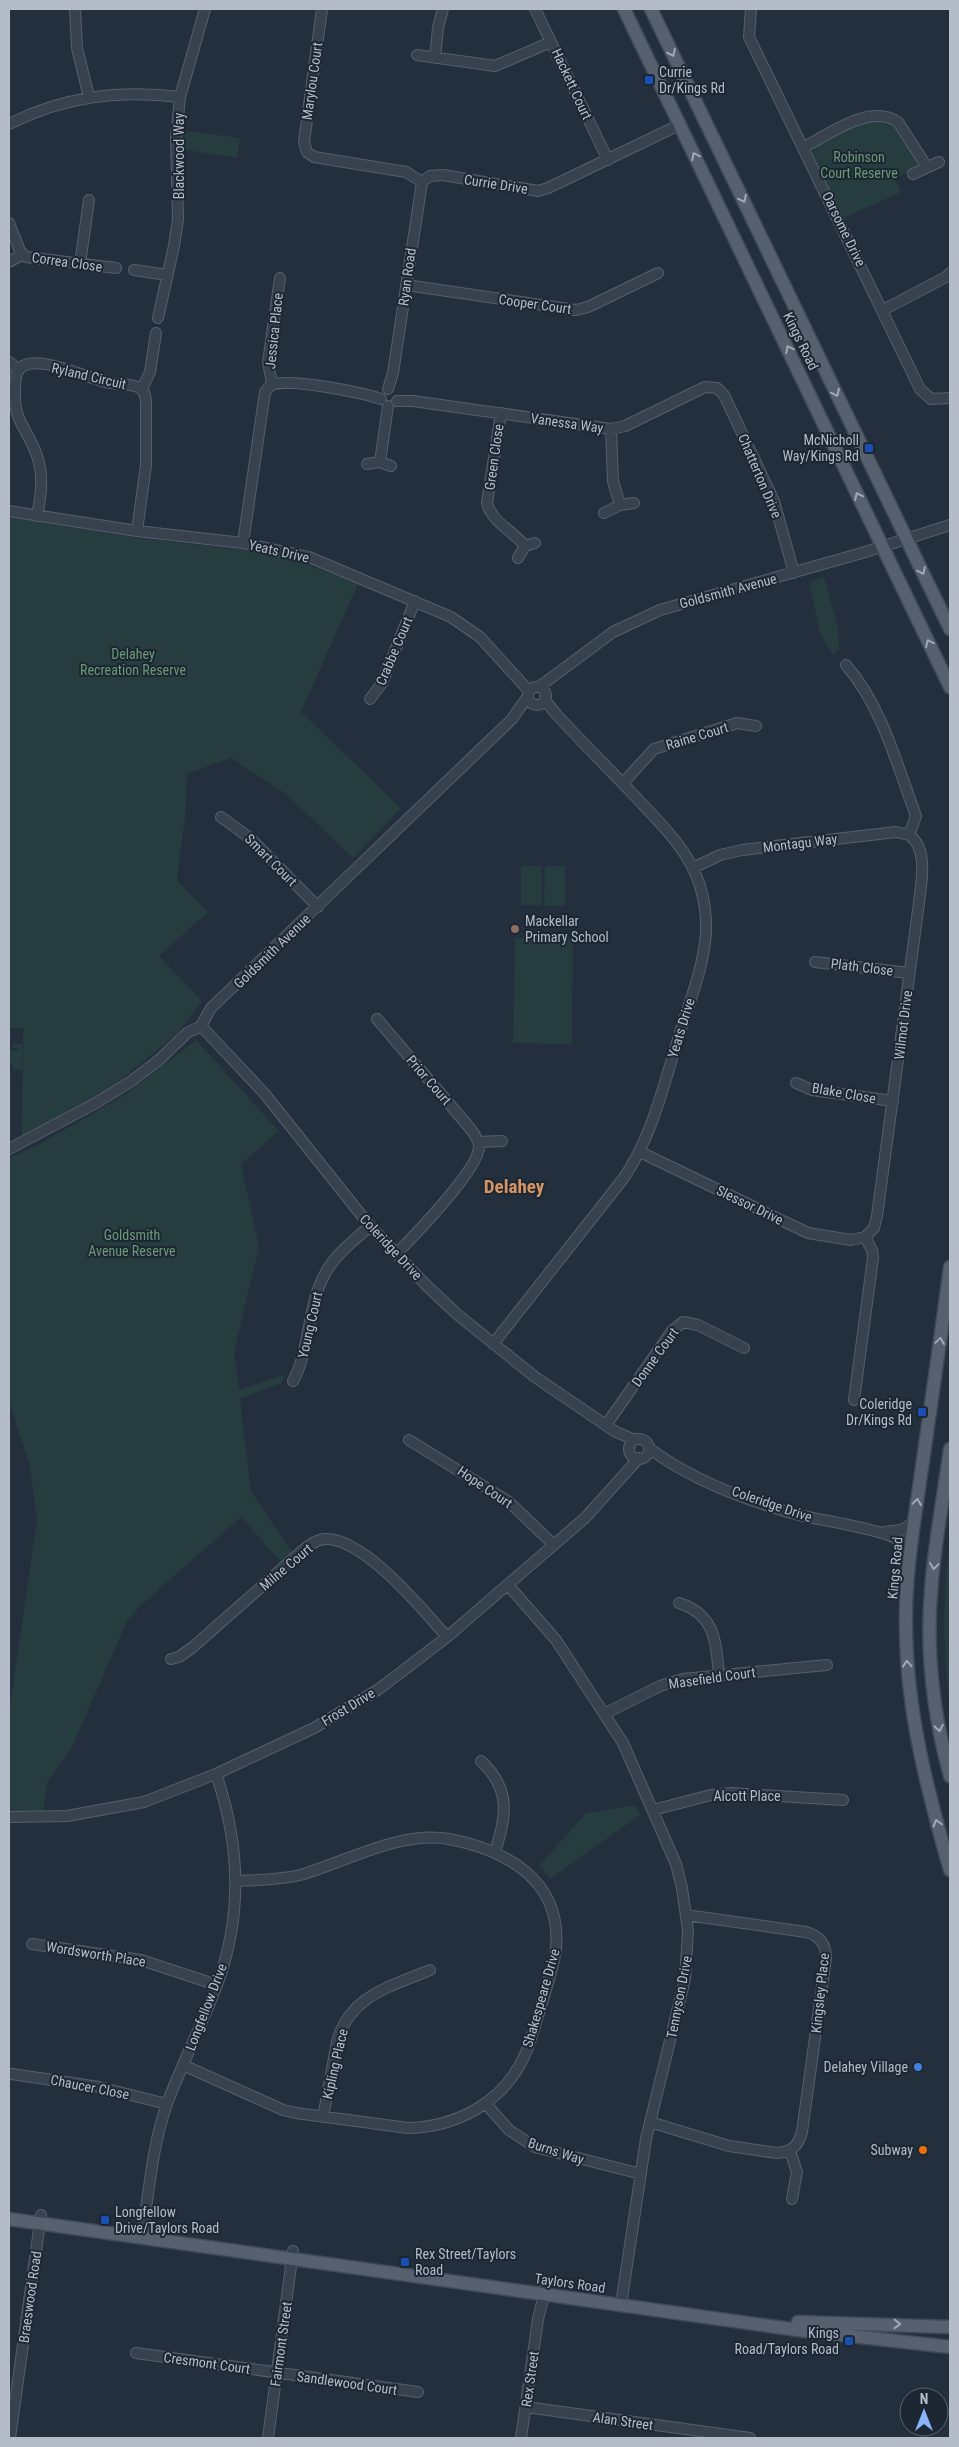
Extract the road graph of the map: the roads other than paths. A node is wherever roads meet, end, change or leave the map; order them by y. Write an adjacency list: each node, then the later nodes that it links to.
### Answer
1 (75, 9): 12 (street)
2 (205, 9): 13 (street, Blackwood Way)
3 (322, 9): 21 (street, Marylou Court)
4 (443, 9): 11 (street)
5 (535, 9): 9 (street, Hackett Court)
6 (624, 9): 15 (main road, Kings Road)
7 (651, 9): 56 (main road, Kings Road, one-way to 56)
8 (751, 9): 16 (street, Oarsome Drive)
9 (551, 42): 11 (street); 17 (street, Hackett Court)
10 (417, 55): 11 (street)
11 (435, 58)
12 (89, 97): 13 (street); 14 (street)
13 (180, 97): 31 (street, Blackwood Way)
14 (9, 124)
15 (679, 125): 17 (street, Currie Drive); 60 (main road, Kings Road, one-way to 15)
16 (804, 147): 19 (street); 34 (street, Oarsome Drive)
17 (608, 160): 21 (street, Currie Drive)
18 (939, 162): 19 (street)
19 (927, 168): 20 (street)
20 (913, 174)
21 (422, 182): 33 (street, Ryan Road)
22 (89, 200): 26 (street)
23 (9, 223): 24 (street, Correa Close)
24 (23, 254): 25 (street); 26 (street, Correa Close)
25 (9, 262)
26 (80, 264): 27 (street, Correa Close)
27 (116, 268)
28 (134, 270): 31 (street)
29 (658, 273): 33 (street, Cooper Court)
30 (950, 273): 34 (street)
31 (167, 275): 35 (street, Blackwood Way)
32 (280, 278): 39 (street, Jessica Place)
33 (406, 285): 42 (street, Ryan Road)
34 (883, 310): 43 (street, Oarsome Drive)
35 (158, 318)
36 (156, 333): 41 (street)
37 (9, 362): 38 (street)
38 (18, 370): 41 (street, Ryland Circuit); 53 (street)
39 (272, 384): 42 (street, Vanessa Way); 57 (street)
40 (713, 386): 45 (street, Vanessa Way); 62 (street, Chatterton Drive)
41 (142, 389): 55 (street, Ryland Circuit)
42 (390, 396): 44 (street, Vanessa Way); 46 (street, Ryan Road)
43 (950, 398)
44 (501, 413): 45 (street, Vanessa Way); 59 (street, Green Close)
45 (611, 429): 50 (street)
46 (380, 462): 47 (street); 48 (street)
47 (368, 464)
48 (391, 466)
49 (634, 503): 50 (street)
50 (620, 505): 52 (street)
51 (9, 511): 53 (street, Yeats Drive)
52 (604, 513)
53 (37, 516): 55 (street, Yeats Drive)
54 (950, 525): 56 (street, Goldsmith Avenue)
55 (137, 531): 57 (street, Yeats Drive)
56 (906, 538): 60 (street, Goldsmith Avenue); 64 (main road, Kings Road, one-way to 64)
57 (244, 543): 63 (street, Yeats Drive)
58 (536, 543): 59 (street)
59 (525, 546): 61 (street)
60 (882, 547): 62 (street, Goldsmith Avenue); 66 (main road, Kings Road, one-way to 60)
61 (518, 558)
62 (794, 573): 67 (street, Goldsmith Avenue)
63 (415, 601): 67 (street, Yeats Drive); 68 (street, Crabbe Court)
64 (950, 629)
65 (846, 665): 72 (street)
66 (950, 686)
67 (537, 695): 70 (street, Yeats Drive); 74 (street, Goldsmith Avenue)
68 (370, 699)
69 (756, 726): 70 (street, Raine Court)
70 (622, 783): 73 (street, Yeats Drive)
71 (220, 817): 74 (street, Smart Court)
72 (909, 835): 73 (street, Montagu Way); 76 (street, Wilmot Drive)
73 (693, 868): 84 (street, Yeats Drive)
74 (318, 907): 78 (street, Goldsmith Avenue)
75 (815, 962): 76 (street, Plath Close)
76 (909, 973): 80 (street, Wilmot Drive)
77 (377, 1019): 82 (street, Prior Court)
78 (201, 1026): 83 (street, Goldsmith Avenue); 85 (street, Coleridge Drive)
79 (796, 1083): 80 (street, Blake Close)
80 (893, 1101): 86 (street, Wilmot Drive)
81 (502, 1140): 82 (street)
82 (478, 1142): 87 (street)
83 (9, 1149)
84 (640, 1152): 86 (street, Slessor Drive); 89 (street, Yeats Drive)
85 (370, 1226): 87 (street, Coleridge Drive); 91 (street, Young Court)
86 (865, 1237): 92 (street)
87 (396, 1254): 89 (street, Coleridge Drive)
88 (950, 1267): 97 (main road, Kings Road, one-way to 88)
89 (493, 1344): 93 (street, Coleridge Drive)
90 (744, 1348): 93 (street, Donne Court)
91 (293, 1382)
92 (854, 1400)
93 (606, 1425): 96 (street, Coleridge Drive)
94 (409, 1440): 99 (street, Hope Court)
95 (950, 1449): 110 (main road, one-way to 110)
96 (638, 1451): 98 (street, Coleridge Drive); 99 (street, Frost Drive)
97 (914, 1523): 98 (street, Coleridge Drive); 100 (main road, Kings Road)
98 (881, 1533): 100 (street, Coleridge Drive)
99 (554, 1545): 101 (street, Frost Drive)
100 (910, 1552): 115 (main road, Kings Road, one-way to 100)
101 (508, 1585): 103 (street, Frost Drive); 107 (street, Tennyson Drive)
102 (679, 1603): 106 (street)
103 (447, 1637): 104 (street, Milne Court); 109 (street, Frost Drive)
104 (171, 1659)
105 (827, 1665): 106 (street, Masefield Court)
106 (720, 1676): 107 (street, Masefield Court)
107 (604, 1714): 112 (street, Tennyson Drive)
108 (481, 1761): 114 (street)
109 (216, 1774): 113 (street, Frost Drive); 116 (street, Longfellow Drive)
110 (950, 1776)
111 (843, 1800): 112 (street, Alcott Place)
112 (653, 1810): 117 (street, Tennyson Drive)
113 (9, 1817)
114 (495, 1852): 116 (street, Shakespeare Drive); 124 (street, Shakespeare Drive)
115 (950, 1870)
116 (236, 1881): 120 (street, Longfellow Drive)
117 (686, 1915): 126 (street, Tennyson Drive); 127 (street, Kingsley Place)
118 (32, 1944): 120 (street, Wordsworth Place)
119 (430, 1970): 125 (street, Kipling Place)
120 (217, 1985): 121 (street, Longfellow Drive)
121 (183, 2065): 123 (street, Longfellow Drive); 125 (street, Shakespeare Drive)
122 (12, 2074): 123 (street, Chaucer Close)
123 (167, 2104): 133 (street, Longfellow Drive)
124 (486, 2104): 125 (street, Shakespeare Drive); 128 (street, Burns Way)
125 (323, 2117)
126 (650, 2122): 127 (street); 128 (street, Tennyson Drive)
127 (790, 2151): 129 (street)
128 (641, 2174): 136 (street, Tennyson Drive)
129 (792, 2199)
130 (9, 2210): 132 (main road, Taylors Road)
131 (9, 2219): 132 (main road, Taylors Road)
132 (41, 2219): 133 (main road, Taylors Road); 147 (street, Braeswood Road)
133 (143, 2233): 134 (main road, Taylors Road)
134 (292, 2255): 135 (main road, Taylors Road); 144 (street, Fairmont Street)
135 (541, 2290): 136 (main road, Taylors Road); 146 (street, Rex Street)
136 (622, 2301): 137 (main road, Taylors Road); 140 (main road, Taylors Road)
137 (848, 2323): 138 (main road, Taylors Road, one-way to 138); 140 (main road)
138 (918, 2325): 139 (main road, Taylors Road); 141 (main road)
139 (950, 2327)
140 (855, 2335): 141 (main road, Taylors Road)
141 (905, 2341): 142 (main road, Taylors Road)
142 (950, 2347)
143 (136, 2353): 144 (street, Cresmont Court)
144 (277, 2373): 145 (street, Sandlewood Court); 148 (street, Fairmont Street)
145 (418, 2392)
146 (526, 2407): 149 (street, Rex Street); 150 (street, Alan Street)
147 (10, 2438)
148 (268, 2438)
149 (521, 2438)
150 (750, 2438)

